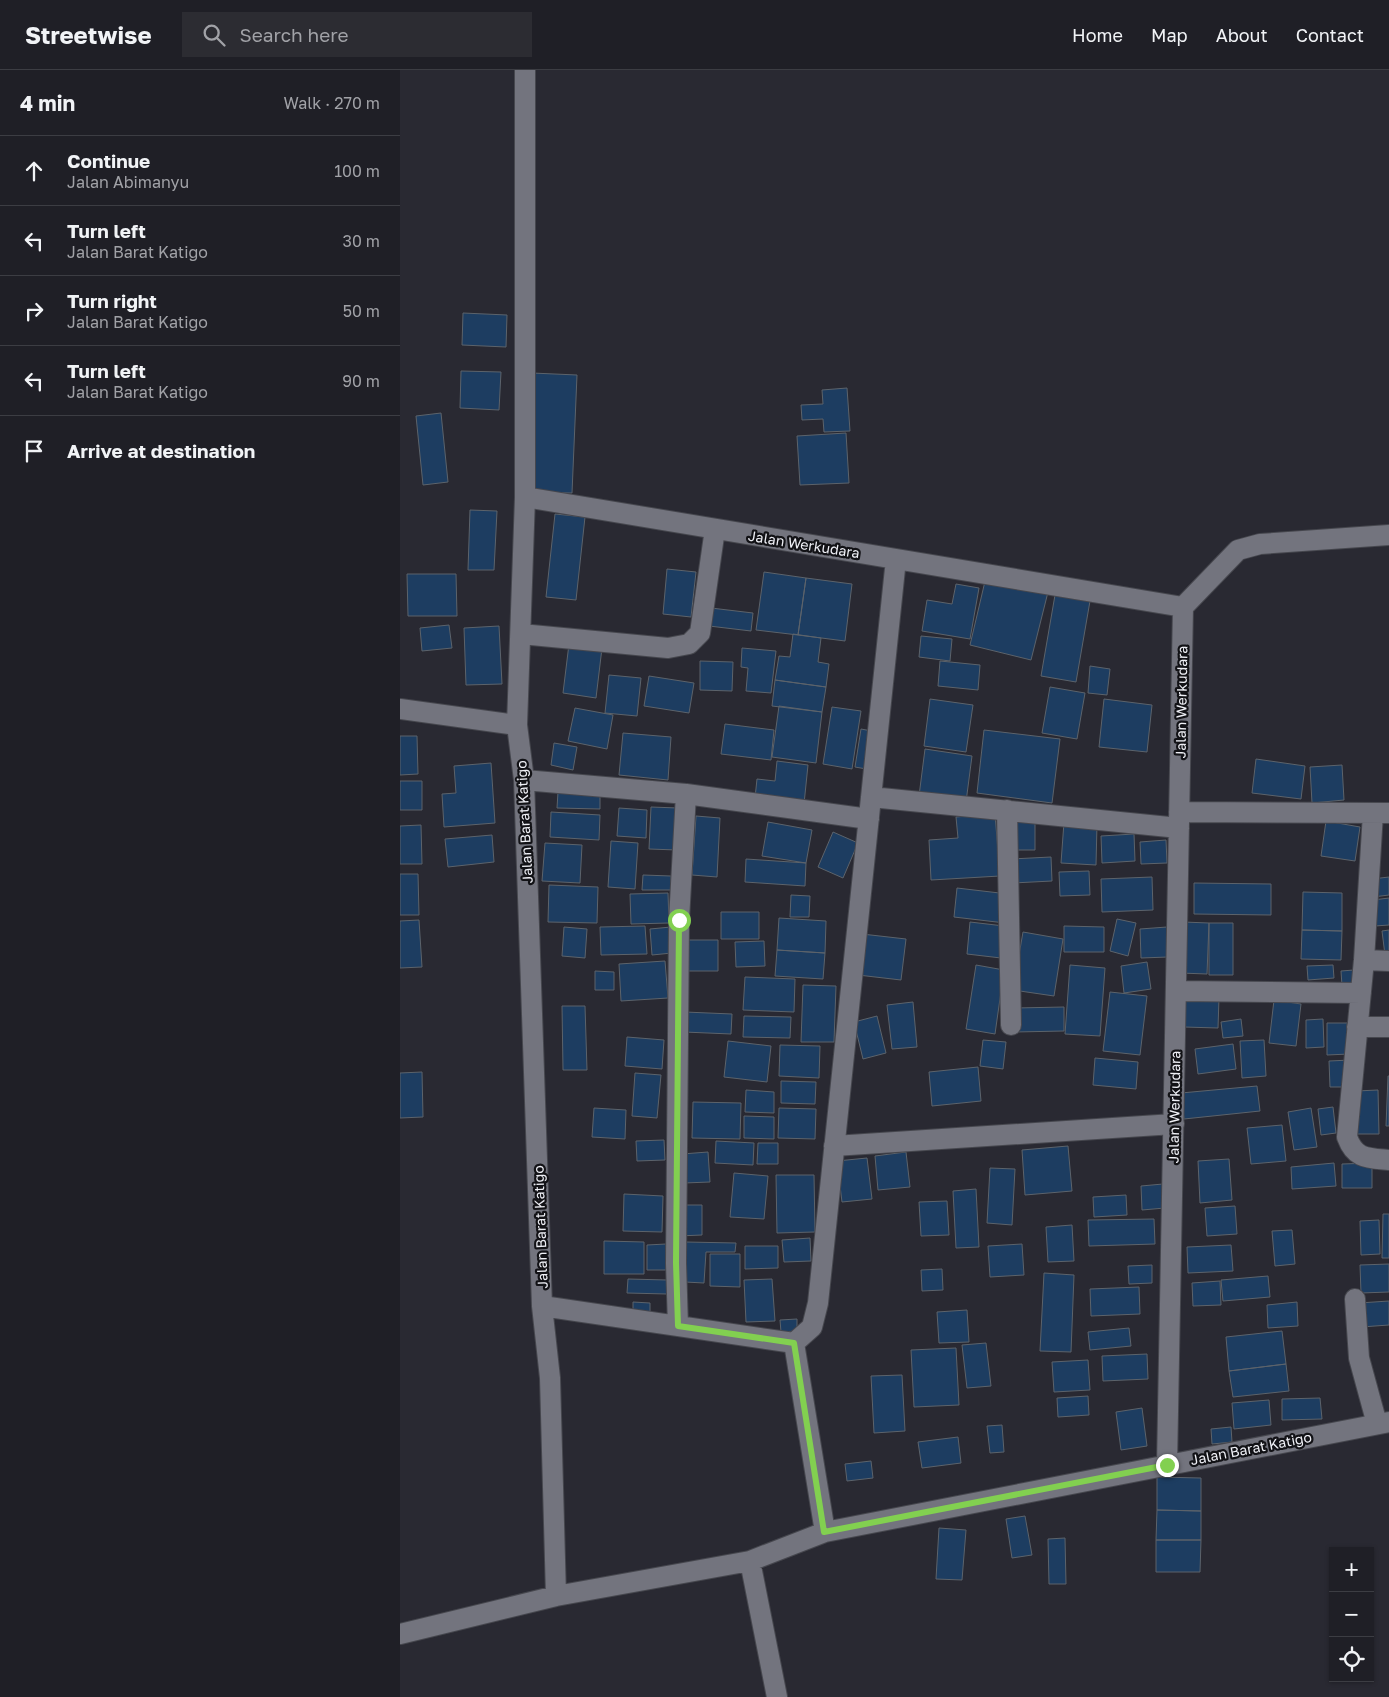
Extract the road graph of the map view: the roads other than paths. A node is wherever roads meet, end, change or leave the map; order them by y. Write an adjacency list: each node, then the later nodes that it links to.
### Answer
1 (525, 70): 2 (street, Jalan Barat Katigo)
2 (525, 498): 3 (street, Jalan Werkudara); 7 (street, Jalan Barat Katigo)
3 (715, 529): 5 (street, Jalan Werkudara); 7 (street)
4 (1389, 535): 6 (street)
5 (896, 559): 6 (street, Jalan Werkudara); 12 (street)
6 (1183, 607): 16 (street, Jalan Werkudara)
7 (520, 634): 9 (street, Jalan Barat Katigo)
8 (400, 709): 9 (street)
9 (517, 725): 10 (street, Jalan Barat Katigo)
10 (524, 780): 11 (street); 28 (street, Jalan Barat Katigo)
11 (686, 794): 15 (street); 29 (street)
12 (871, 797): 13 (street); 15 (street)
13 (1007, 810): 16 (street); 21 (street)
14 (1381, 813): 16 (street); 17 (street)
15 (869, 819): 25 (street)
16 (1179, 820): 19 (street, Jalan Werkudara)
17 (1364, 960): 18 (street); 20 (street)
18 (1389, 961)
19 (1176, 990): 20 (street); 24 (street, Jalan Werkudara)
20 (1361, 994): 22 (street)
21 (1011, 1025)
22 (1357, 1027): 23 (street); 26 (street)
23 (1389, 1027)
24 (1174, 1124): 25 (street); 32 (street, Jalan Werkudara)
25 (834, 1146): 30 (street)
26 (1389, 1160)
27 (1355, 1299): 31 (street)
28 (542, 1306): 29 (street, Jalan Barat Katigo); 35 (street)
29 (678, 1326): 30 (street, Jalan Barat Katigo)
30 (794, 1343): 33 (street)
31 (1383, 1423): 32 (street, Jalan Barat Katigo)
32 (1167, 1465): 33 (street, Jalan Barat Katigo)
33 (824, 1532): 34 (street, Jalan Barat Katigo)
34 (750, 1561): 35 (street, Jalan Barat Katigo); 37 (street)
35 (556, 1596): 36 (street, Jalan Barat Katigo)
36 (400, 1634)
37 (777, 1697)

